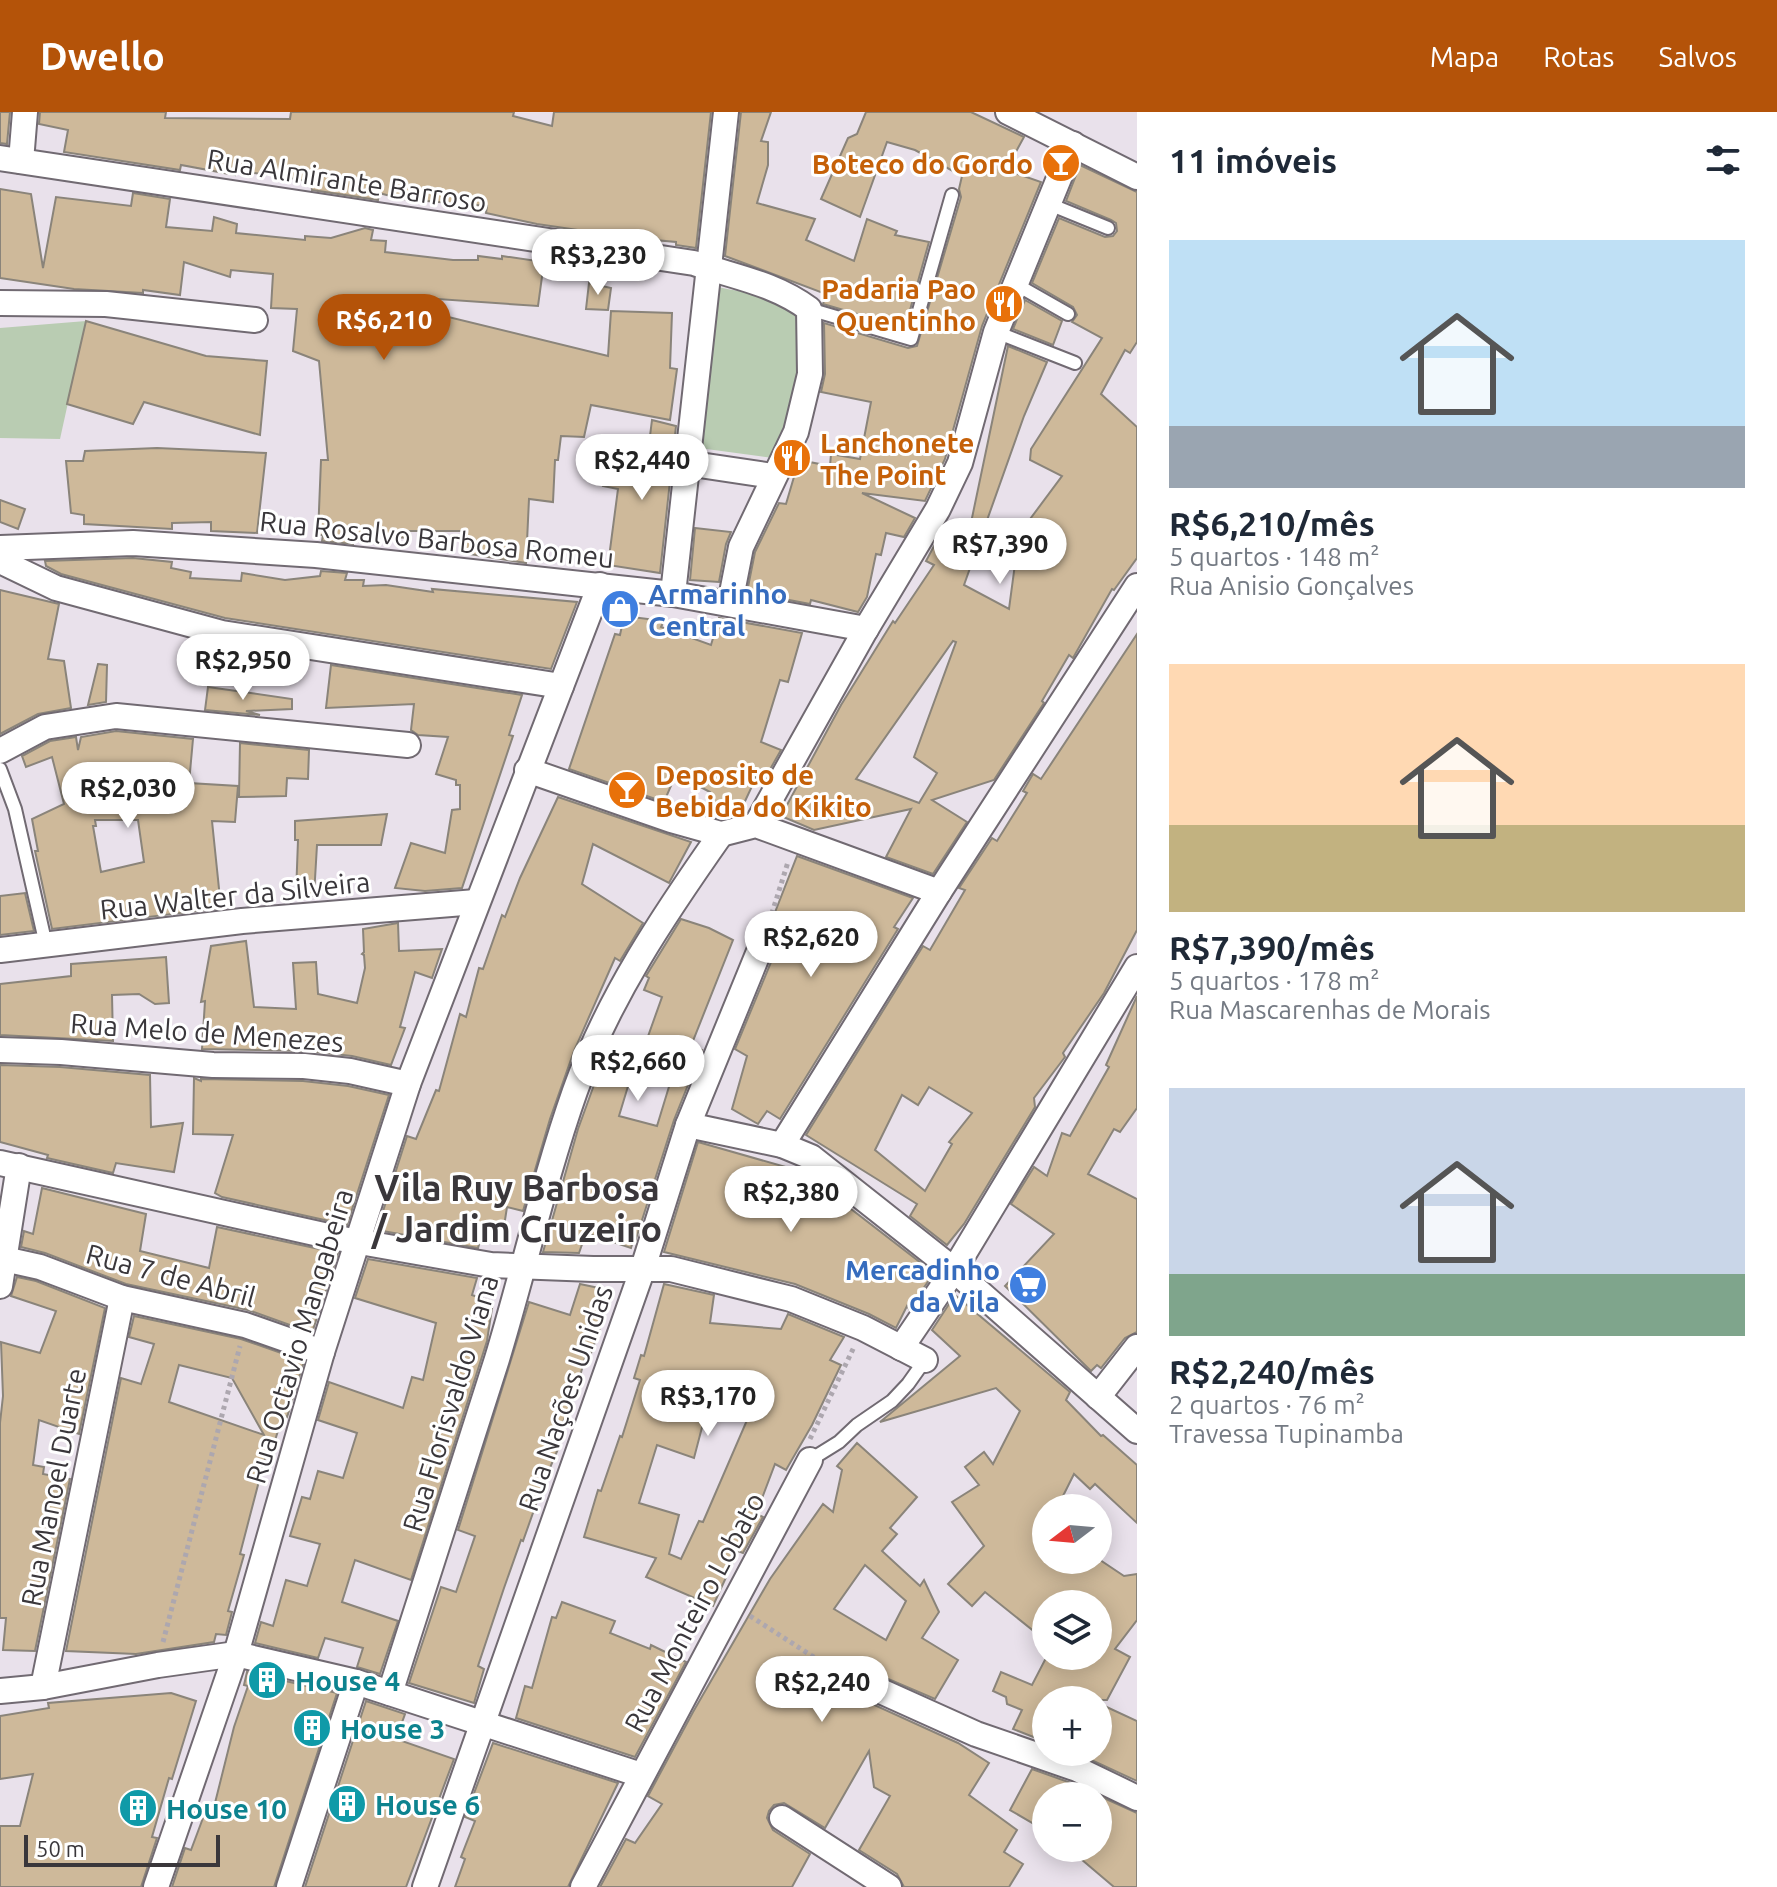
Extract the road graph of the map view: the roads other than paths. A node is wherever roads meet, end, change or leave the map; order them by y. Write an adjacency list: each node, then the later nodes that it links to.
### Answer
1 (25, 112): 5 (street)
2 (726, 112): 10 (street)
3 (1008, 112): 4 (street)
4 (1073, 144): 6 (street); 8 (street)
5 (10, 160): 10 (street, Rua Almirante Barroso)
6 (1137, 177)
7 (952, 195): 13 (lane, Rua Almirante Barroso)
8 (1049, 204): 9 (lane); 11 (street)
9 (1108, 228)
10 (707, 267): 13 (street, Rua Almirante Barroso); 18 (street)
11 (1017, 285): 14 (lane); 16 (street)
12 (0, 303): 15 (street)
13 (809, 309): 19 (street)
14 (1068, 314)
15 (255, 320)
16 (996, 332): 17 (lane); 26 (street)
17 (1075, 363)
18 (686, 463): 19 (street); 24 (street)
19 (773, 476): 25 (street)
20 (0, 548): 22 (street, Rua Rosalvo Barbosa Romeu)
21 (0, 561): 27 (street)
22 (600, 585): 24 (street, Rua Rosalvo Barbosa Romeu); 27 (street, Rua Octavio Mangabeira)
23 (1137, 586): 34 (street)
24 (673, 594): 25 (street, Rua Rosalvo Barbosa Romeu)
25 (730, 603): 26 (street, Rua Rosalvo Barbosa Romeu)
26 (866, 629): 32 (street)
27 (561, 686): 31 (street, Rua Octavio Mangabeira)
28 (408, 745): 29 (street)
29 (0, 751)
30 (0, 769): 36 (lane)
31 (527, 770): 33 (street); 35 (street, Rua Octavio Mangabeira)
32 (756, 825): 33 (street); 34 (street)
33 (721, 834): 47 (street, Rua Florisvaldo Viana)
34 (939, 892): 43 (street)
35 (476, 902): 36 (street, Rua Walter da Silveira); 41 (street, Rua Octavio Mangabeira)
36 (46, 945): 38 (street, Rua Walter da Silveira)
37 (760, 949): 42 (street, Rua Nações Unidas)
38 (0, 950)
39 (1137, 967): 49 (street)
40 (0, 1050): 41 (street, Rua Melo de Menezes)
41 (408, 1084): 45 (street, Rua Octavio Mangabeira)
42 (688, 1125): 43 (street); 48 (street, Rua Nações Unidas)
43 (782, 1145): 49 (street)
44 (9, 1164): 45 (street); 46 (street)
45 (359, 1242): 47 (street); 54 (street, Rua Octavio Mangabeira)
46 (4, 1259): 50 (street); 51 (street, Rua 7 de Abril)
47 (524, 1266): 48 (street); 64 (street, Rua Florisvaldo Viana)
48 (643, 1268): 53 (street); 65 (street, Rua Nações Unidas)
49 (954, 1270): 53 (street); 56 (street)
50 (0, 1286)
51 (122, 1298): 54 (street, Rua 7 de Abril); 62 (street, Rua Manoel Duarte)
52 (1137, 1347): 56 (street)
53 (901, 1348): 55 (street)
54 (322, 1352): 59 (street, Rua Octavio Mangabeira)
55 (925, 1360): 58 (lane, Rua Monteiro Lobato)
56 (1098, 1397): 57 (street)
57 (1137, 1431)
58 (810, 1460): 66 (street, Rua Monteiro Lobato)
59 (236, 1654): 61 (street); 62 (street); 69 (street, Rua Octavio Mangabeira)
60 (845, 1675): 67 (street)
61 (356, 1682): 64 (street); 70 (street)
62 (43, 1687): 63 (street)
63 (0, 1691)
64 (390, 1693): 65 (street)
65 (481, 1725): 66 (street); 71 (street, Rua Nações Unidas)
66 (641, 1775): 72 (street, Rua Monteiro Lobato)
67 (1137, 1798)
68 (782, 1818): 73 (street)
69 (156, 1887)
70 (289, 1887)
71 (425, 1887)
72 (583, 1887)
73 (889, 1887)

